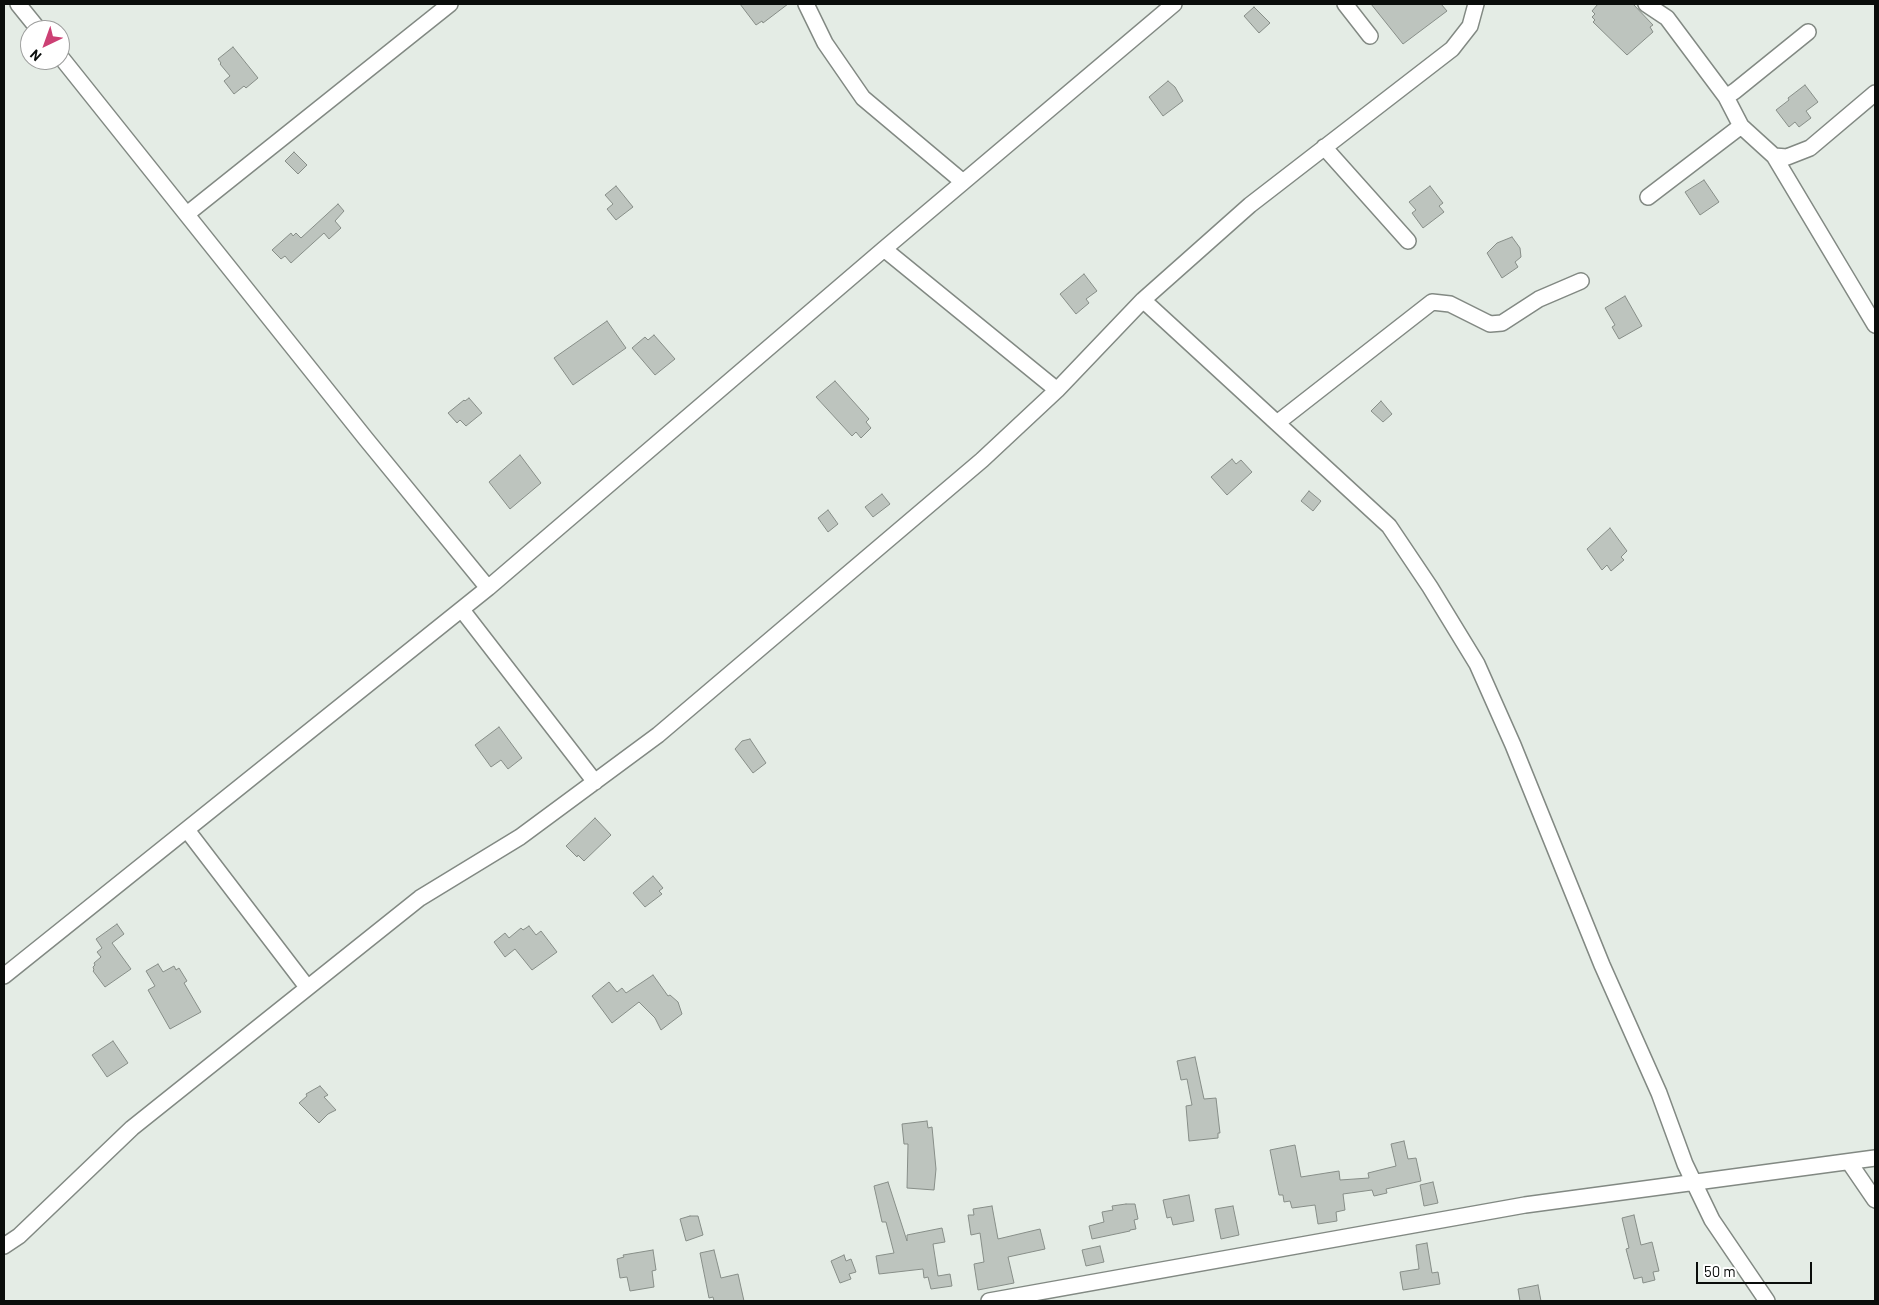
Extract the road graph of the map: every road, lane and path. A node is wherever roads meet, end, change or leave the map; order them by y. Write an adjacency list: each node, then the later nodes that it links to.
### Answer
1 (18, 4): 11 (street)
2 (450, 4): 22 (street)
3 (806, 4): 20 (street)
4 (1174, 4): 20 (street)
5 (1345, 4): 13 (street)
6 (1487, 4): 9 (street)
7 (1646, 4): 10 (street)
8 (1660, 4): 10 (street)
9 (1474, 9): 18 (street)
10 (1667, 18): 16 (street)
11 (31, 20)
12 (1808, 32): 16 (street)
13 (1370, 36)
14 (70, 68): 22 (street)
15 (1875, 93): 19 (street)
16 (1726, 96): 17 (street)
17 (1741, 126): 19 (street); 21 (street)
18 (1324, 147): 23 (street); 26 (street)
19 (1774, 156): 27 (street)
20 (963, 182): 24 (street)
21 (1648, 197)
22 (187, 214): 30 (street)
23 (1408, 241)
24 (884, 249): 28 (street); 30 (street)
25 (1580, 281): 29 (street)
26 (1143, 300): 28 (street); 29 (street)
27 (1875, 325)
28 (1057, 390): 32 (street)
29 (1277, 423): 38 (street)
30 (488, 588): 31 (street)
31 (462, 610): 32 (street); 33 (street)
32 (595, 782): 35 (street)
33 (187, 830): 34 (street); 35 (street)
34 (4, 976)
35 (306, 987): 40 (street)
36 (1875, 1158): 37 (street)
37 (1848, 1162): 38 (street); 39 (street)
38 (1694, 1182): 41 (street); 42 (street)
39 (1875, 1200)
40 (4, 1246)
41 (989, 1301)
42 (1767, 1301)

